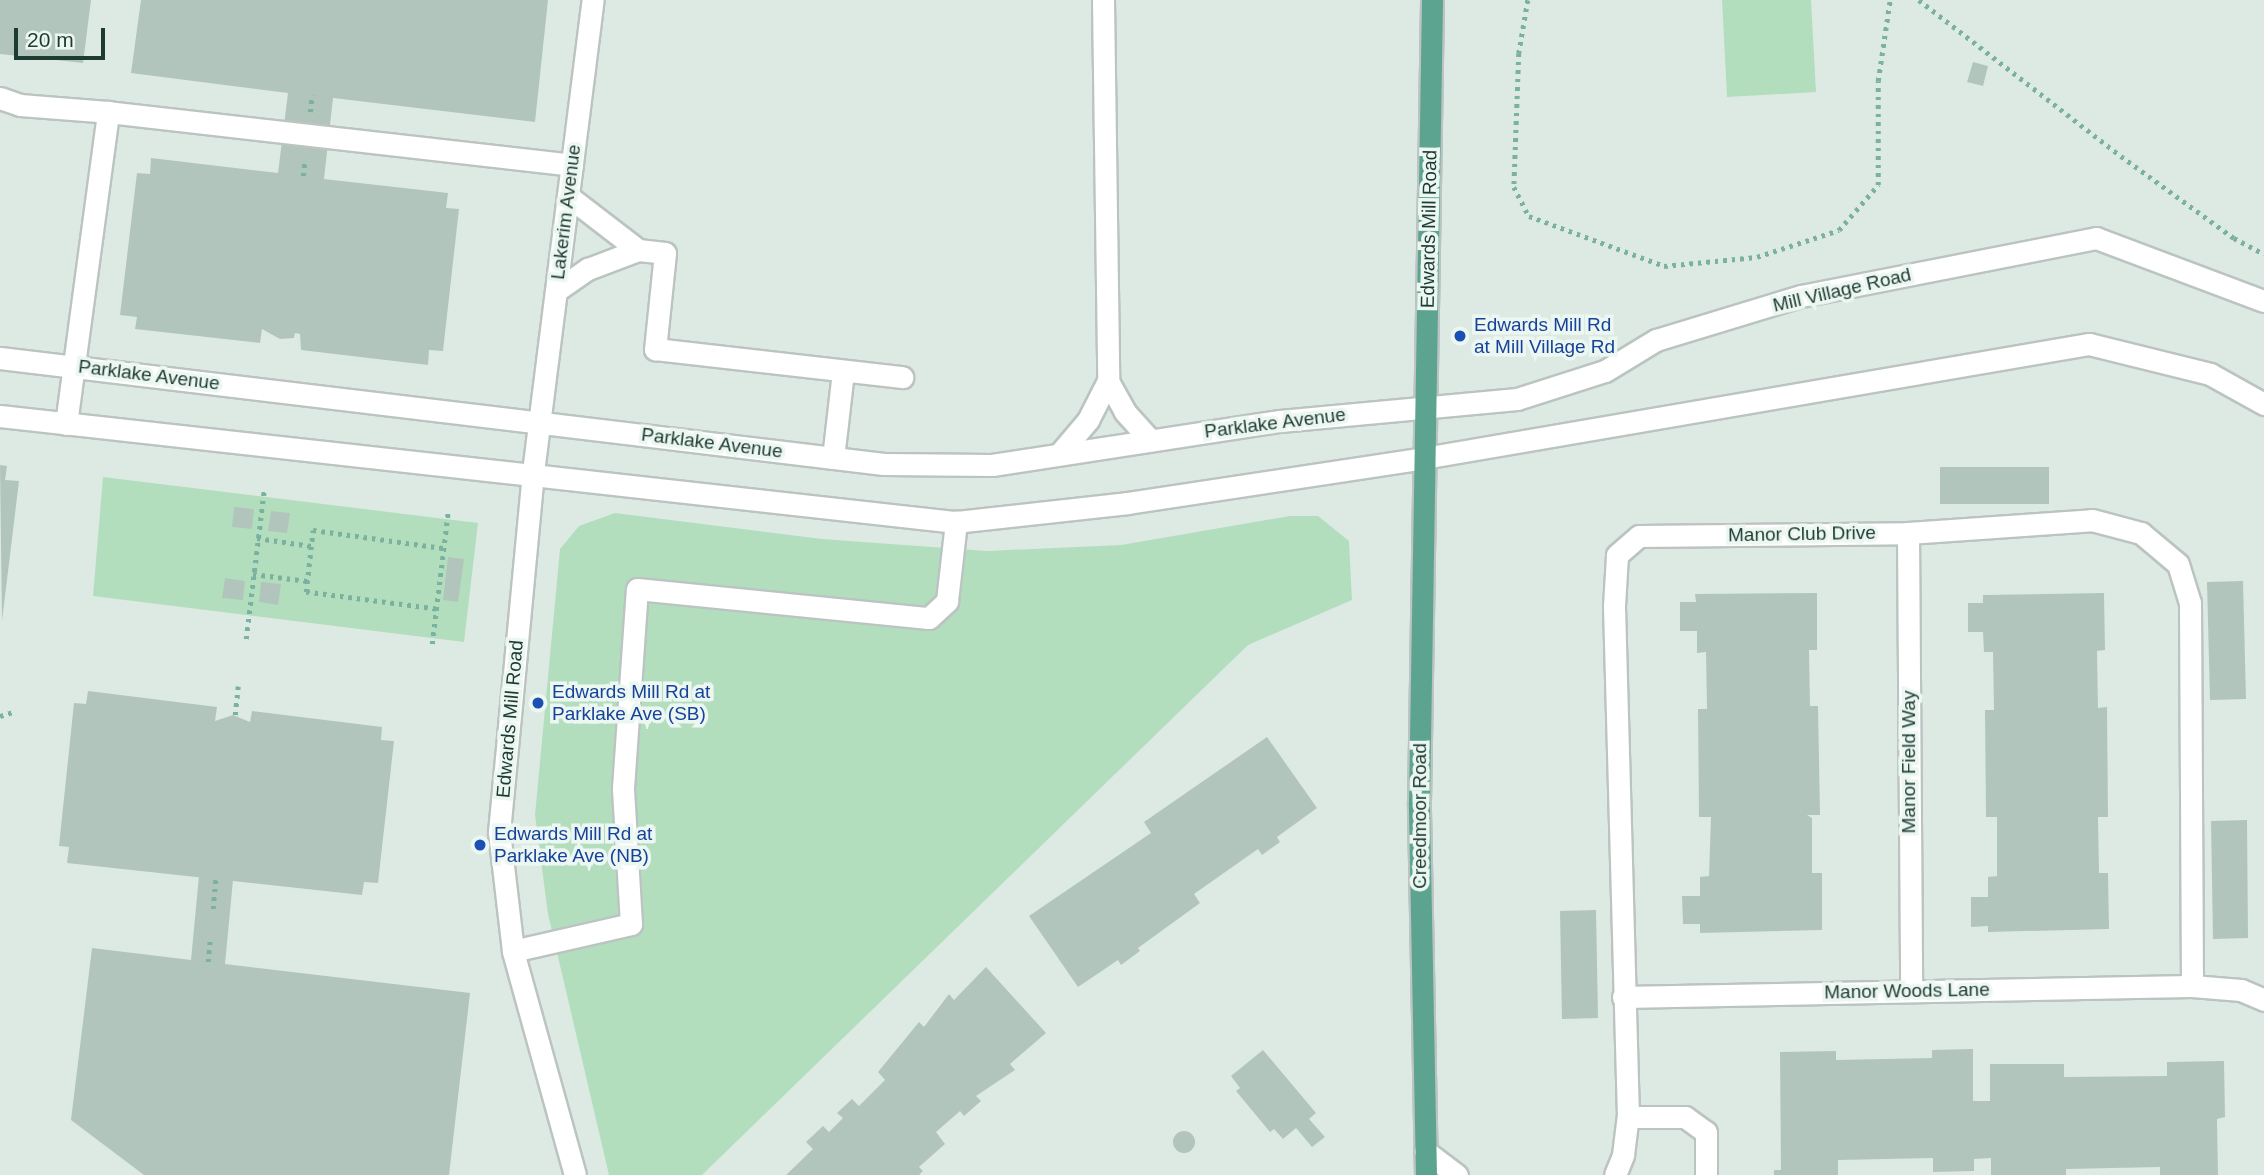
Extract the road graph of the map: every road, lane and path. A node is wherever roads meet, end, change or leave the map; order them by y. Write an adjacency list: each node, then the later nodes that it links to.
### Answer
1 (593, 0): 10 (street, Lakerim Avenue)
2 (1103, 0): 21 (street)
3 (1432, 0): 23 (main road, Edwards Mill Road)
4 (1528, 0): 5 (path)
5 (1890, 0)
6 (1919, 0): 14 (path)
7 (0, 98): 8 (street)
8 (108, 112): 10 (street); 18 (street)
9 (305, 157): 11 (path)
10 (572, 165): 12 (street, Lakerim Avenue)
11 (303, 176)
12 (568, 196): 13 (street); 15 (street, Lakerim Avenue)
13 (638, 250): 15 (street); 19 (street)
14 (2264, 254)
15 (556, 291): 25 (street, Lakerim Avenue)
16 (2264, 301): 23 (street, Mill Village Road)
17 (0, 358): 18 (street, Parklake Avenue)
18 (74, 366): 25 (street, Parklake Avenue); 26 (street)
19 (843, 372): 20 (street); 29 (street)
20 (902, 377)
21 (1108, 381): 27 (street); 28 (street)
22 (2264, 404): 30 (street)
23 (1424, 405): 27 (street, Parklake Avenue); 30 (main road, Edwards Mill Road)
24 (0, 416): 26 (street)
25 (540, 423): 29 (street, Parklake Avenue); 31 (street, Edwards Mill Road)
26 (66, 424): 31 (street)
27 (1150, 440): 28 (street, Parklake Avenue)
28 (1061, 452): 29 (street, Parklake Avenue)
29 (833, 458)
30 (1424, 458): 34 (street); 58 (main road, Creedmoor Road)
31 (533, 472): 34 (street); 51 (street, Edwards Mill Road)
32 (264, 491): 36 (path)
33 (448, 512): 38 (path)
34 (956, 522): 51 (street)
35 (1908, 533): 53 (street, Manor Club Drive); 54 (street, Manor Field Way); 55 (street, Manor Club Drive)
36 (257, 538): 37 (path); 39 (path)
37 (312, 546): 38 (path); 40 (path)
38 (443, 548): 41 (path)
39 (253, 574): 40 (path); 42 (path)
40 (307, 581): 41 (path)
41 (436, 610): 43 (path)
42 (246, 639)
43 (432, 644)
44 (238, 686): 46 (path)
45 (13, 712): 47 (path)
46 (235, 715)
47 (0, 716)
48 (216, 876): 49 (path)
49 (213, 909)
50 (210, 940): 52 (path)
51 (513, 951): 59 (street, Edwards Mill Road)
52 (208, 962)
53 (2192, 986): 54 (street, Manor Woods Lane); 56 (street, Manor Woods Lane)
54 (1911, 991): 55 (street, Manor Woods Lane)
55 (1623, 997): 57 (street, Manor Club Drive)
56 (2264, 1000)
57 (1628, 1117): 62 (street, Manor Club Drive); 63 (street)
58 (1425, 1151): 60 (main road, Creedmoor Road); 61 (street)
59 (575, 1175)
60 (1426, 1175)
61 (1457, 1175)
62 (1615, 1175)
63 (1706, 1175)

